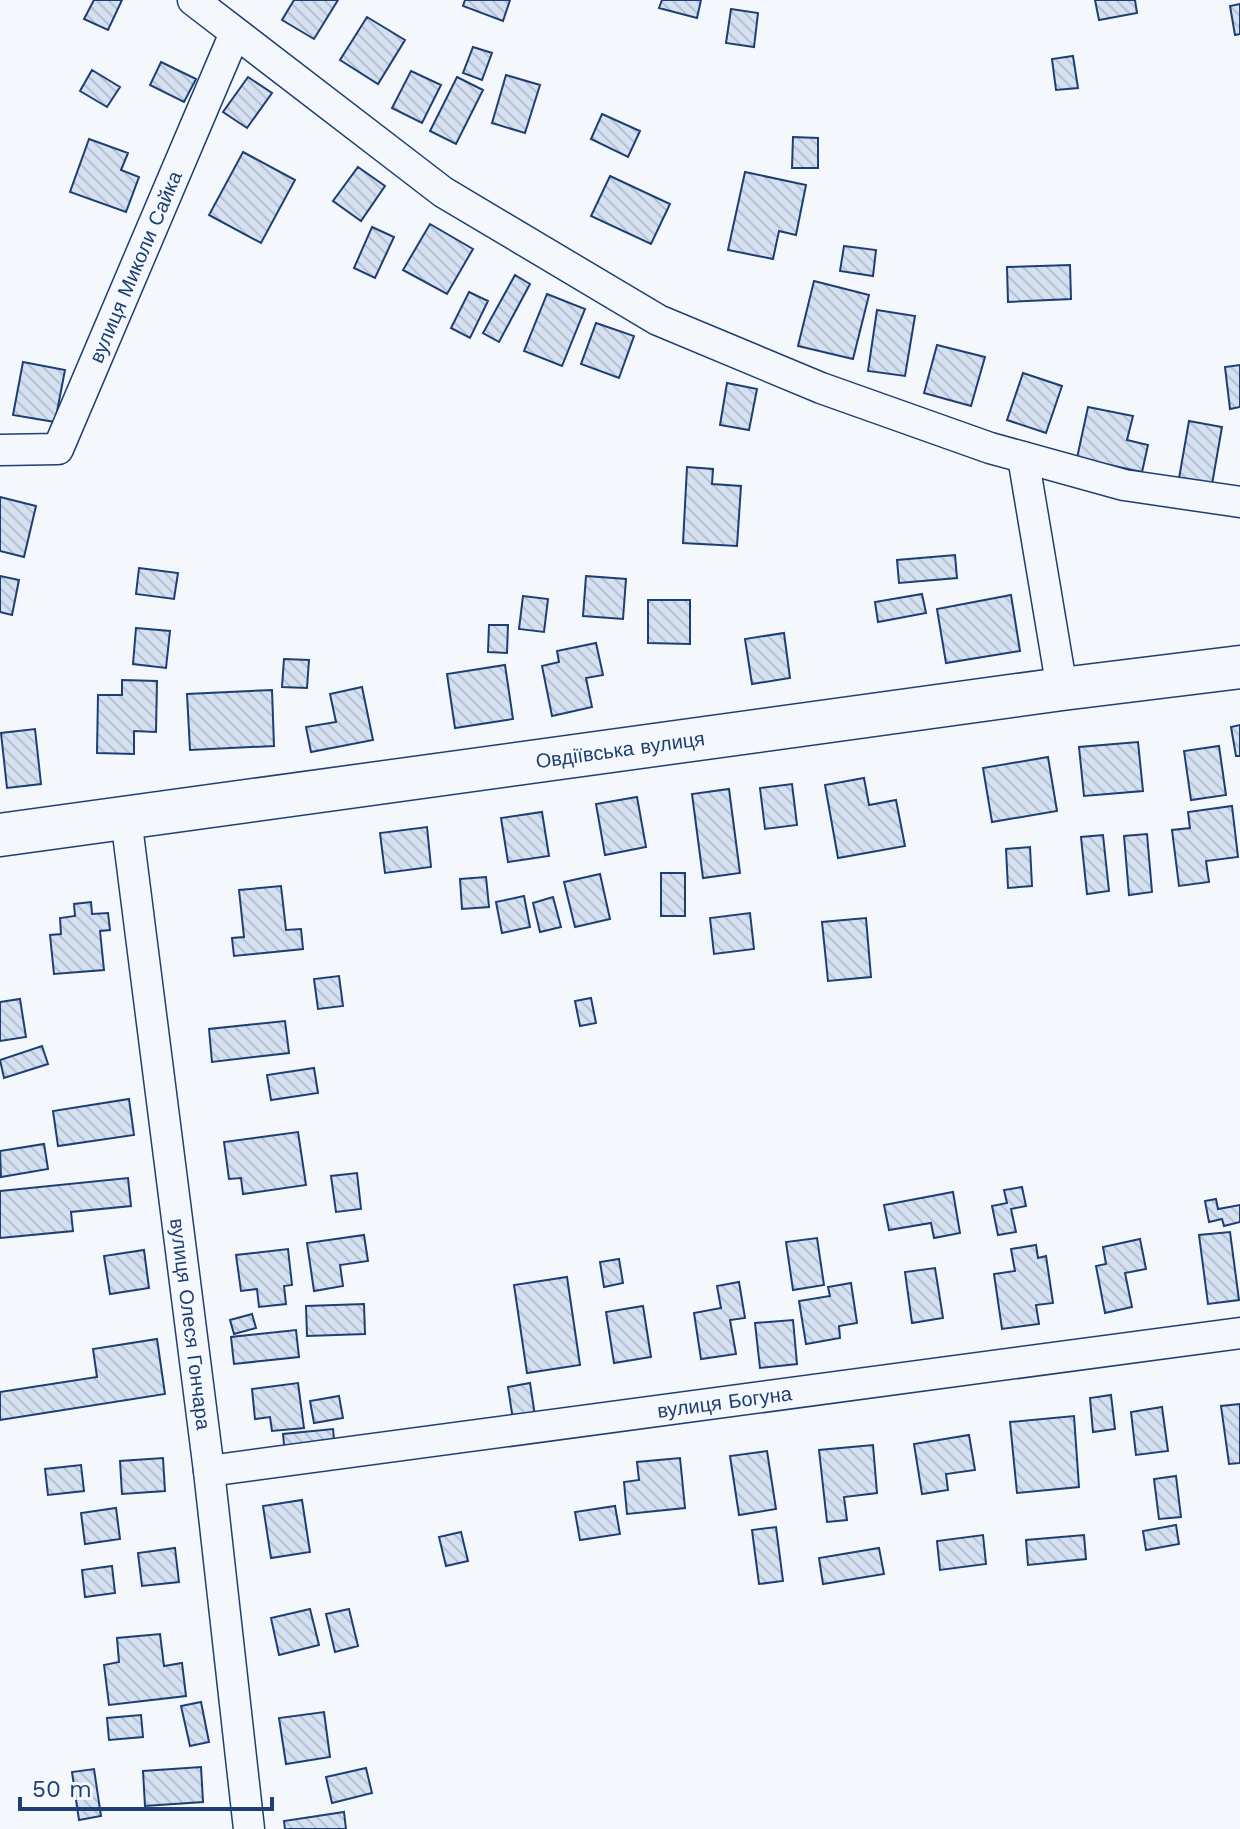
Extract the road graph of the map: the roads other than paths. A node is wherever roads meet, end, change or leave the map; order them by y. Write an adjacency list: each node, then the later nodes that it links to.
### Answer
1 (193, 0): 2 (street)
2 (235, 33): 3 (street, вулиця Миколи Сайка); 4 (street)
3 (0, 450)
4 (1023, 457): 5 (street); 7 (street)
5 (1240, 502)
6 (1240, 667): 7 (main road, Овдіївська вулиця)
7 (1062, 689): 8 (main road, Овдіївська вулиця)
8 (126, 818): 9 (main road, Овдіївська вулиця); 11 (street, вулиця Олеся Гончара)
9 (0, 835)
10 (1240, 1333): 11 (street, вулиця Богуна)
11 (209, 1471): 12 (street, вулиця Олеся Гончара)
12 (249, 1829)

